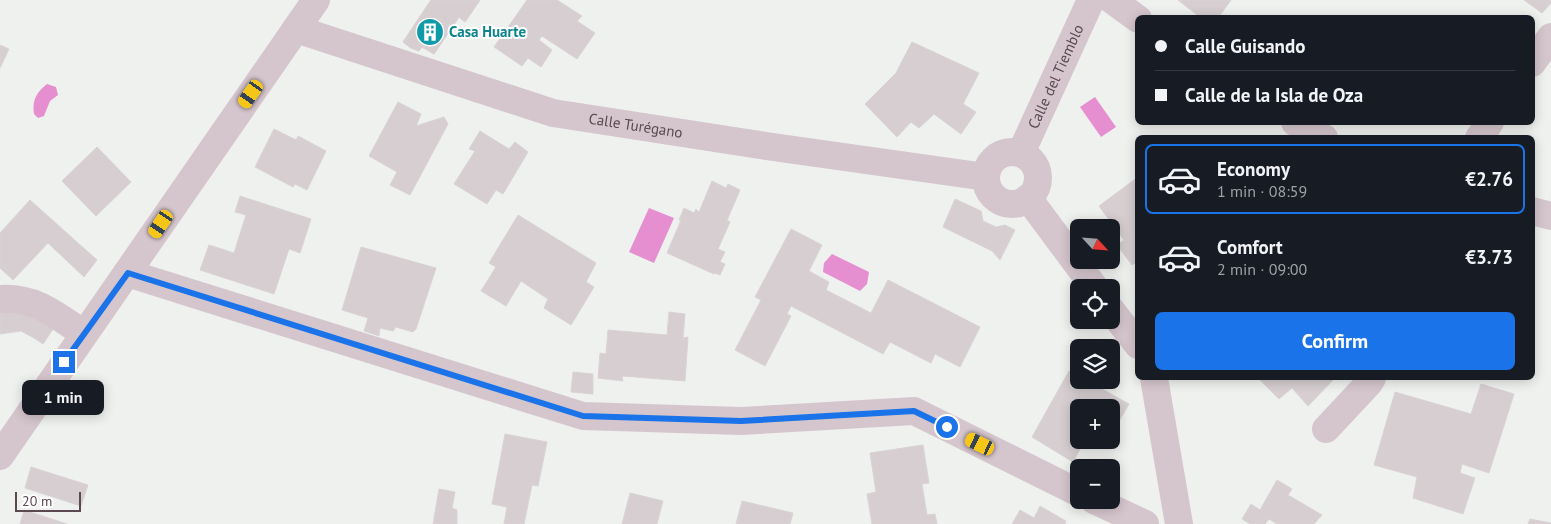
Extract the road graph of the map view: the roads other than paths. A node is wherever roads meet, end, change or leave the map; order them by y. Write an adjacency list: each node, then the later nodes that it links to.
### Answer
1 (316, 0): 5 (street)
2 (1091, 0): 10 (street, Calle del Tiemblo)
3 (1112, 0): 4 (street)
4 (1135, 17)
5 (296, 29): 11 (street, Calle Turégano); 15 (street)
6 (1551, 37): 7 (street)
7 (1535, 59)
8 (1300, 125): 9 (street)
9 (1319, 135)
10 (1021, 153): 11 (street); 12 (street)
11 (986, 177): 12 (street)
12 (1028, 198): 16 (street)
13 (1535, 212): 14 (street)
14 (1551, 216)
15 (128, 273): 19 (street); 25 (street)
16 (1088, 279)
17 (0, 299): 19 (street)
18 (1120, 322): 20 (street)
19 (84, 334): 24 (street)
20 (1135, 341)
21 (1154, 380): 28 (street)
22 (1371, 380): 23 (street)
23 (1326, 429)
24 (1, 452)
25 (1070, 489)
26 (1099, 510): 27 (street)
27 (1145, 524)
28 (1179, 524)

